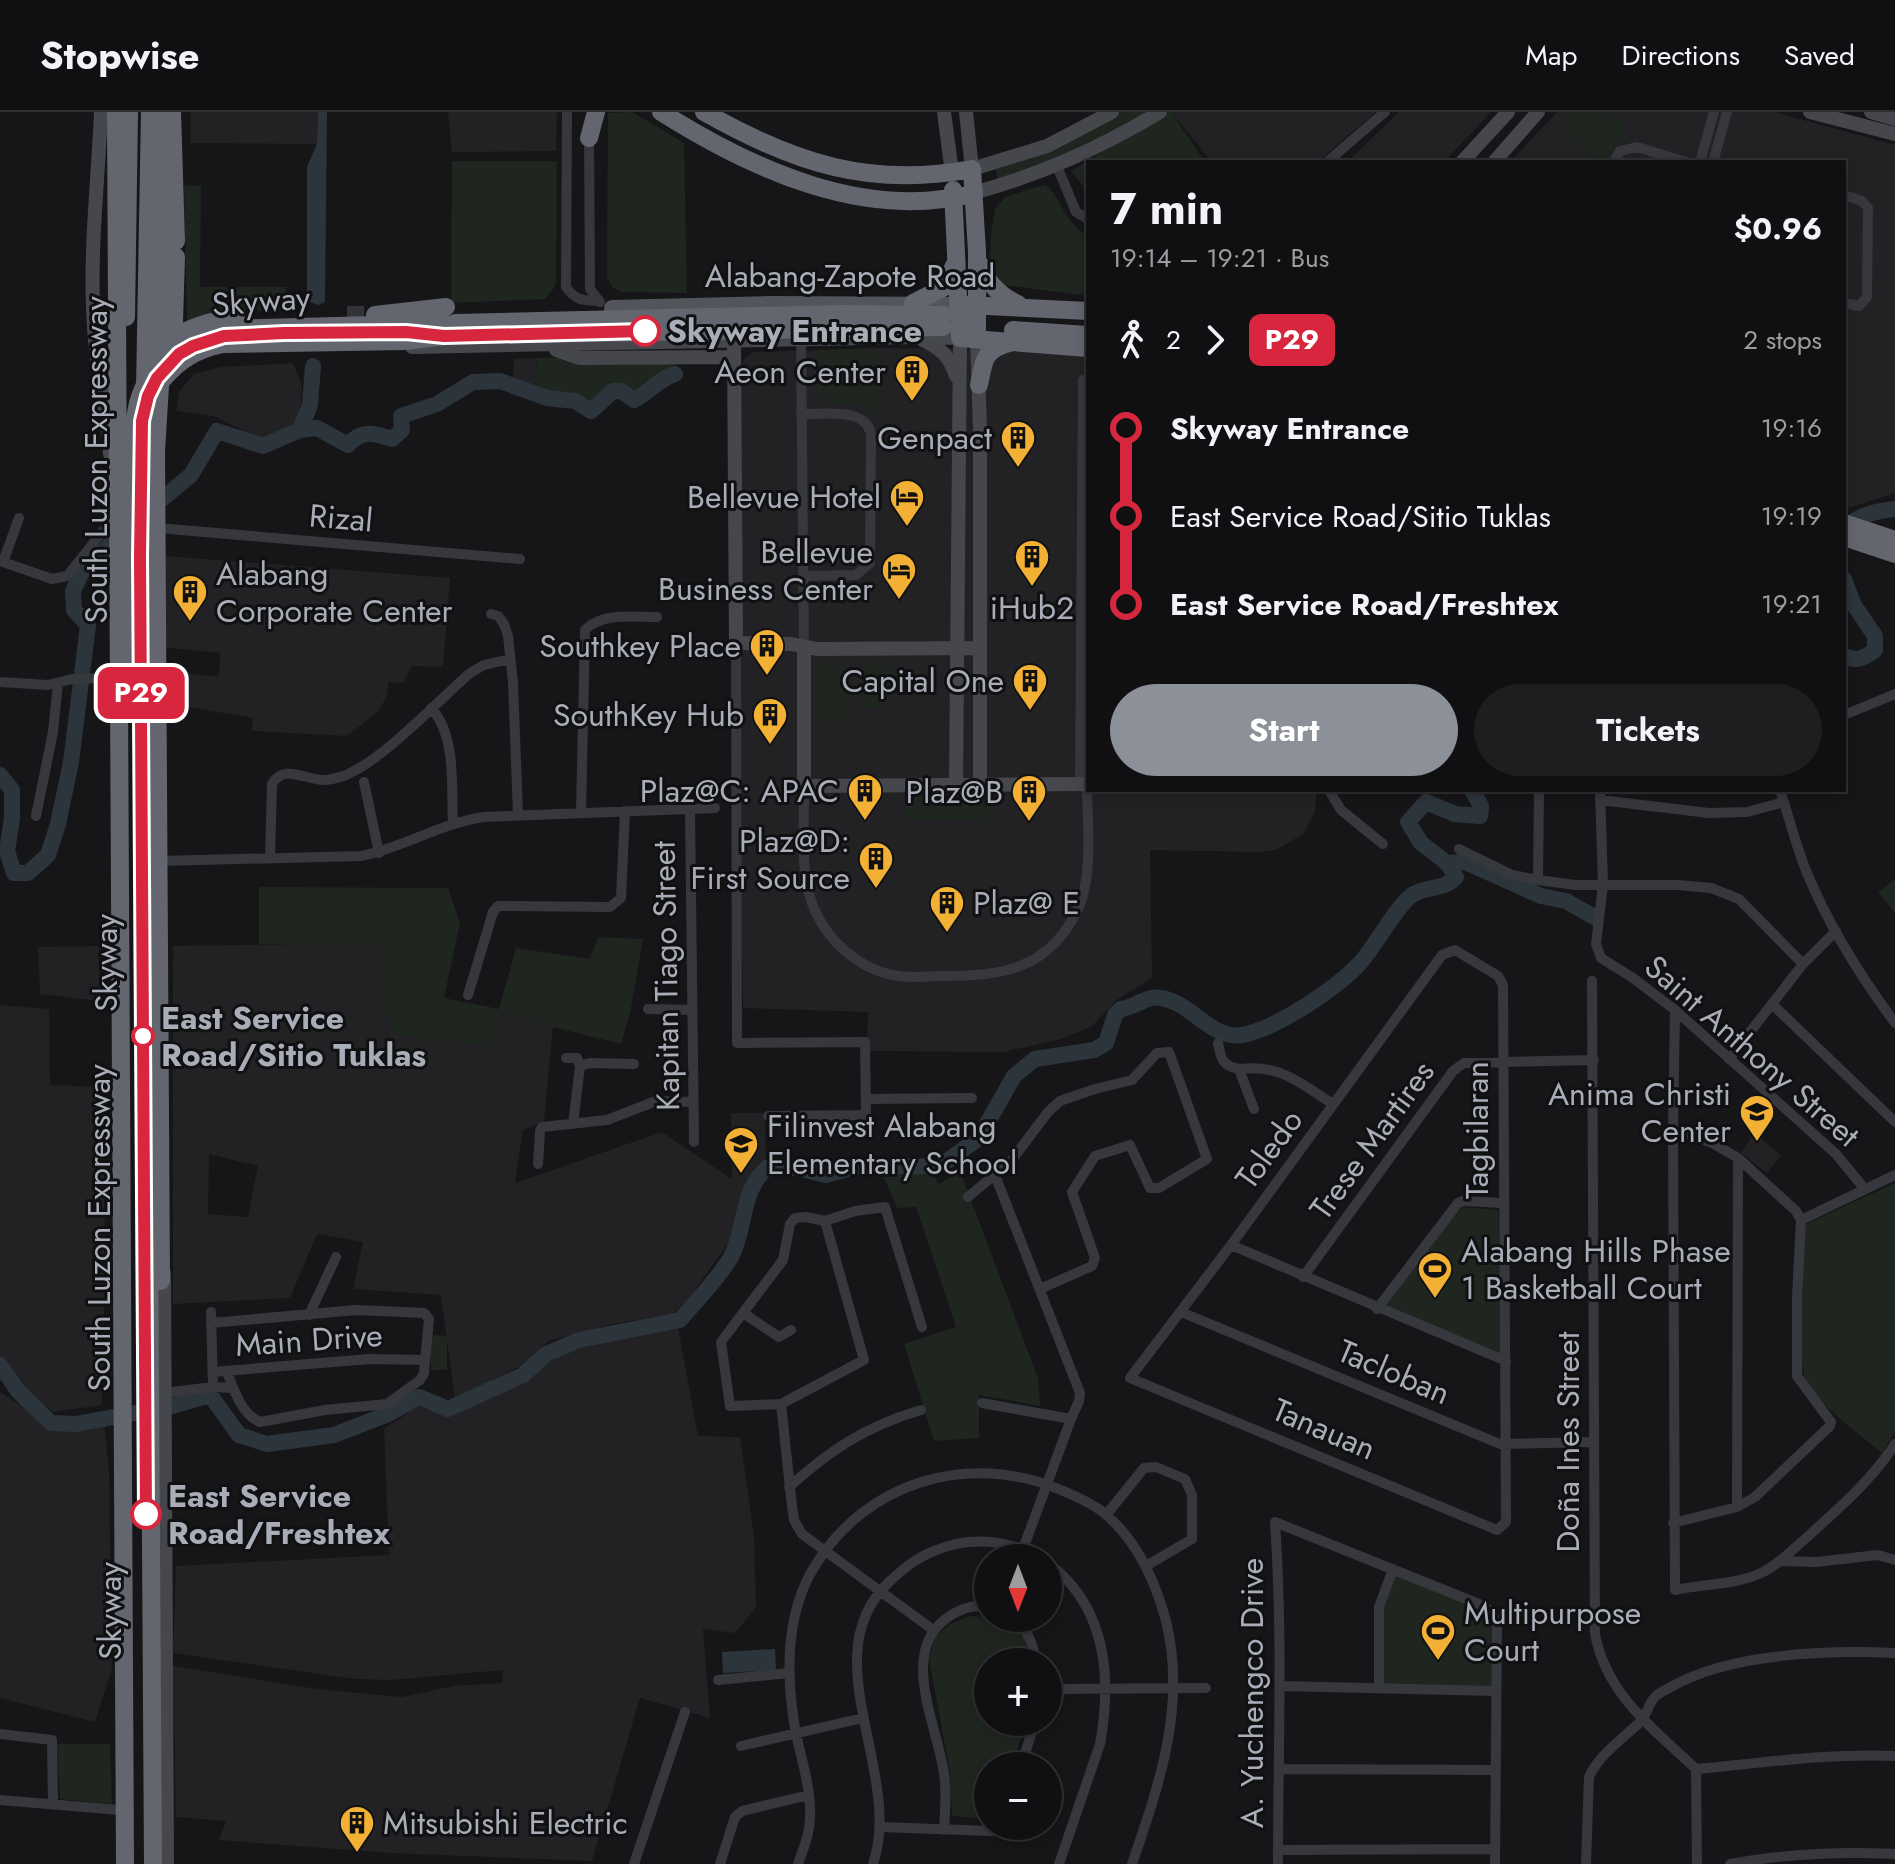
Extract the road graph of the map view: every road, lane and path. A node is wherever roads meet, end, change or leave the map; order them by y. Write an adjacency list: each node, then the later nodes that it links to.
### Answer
1 (101, 112): 73 (main road)
2 (114, 112): 69 (highway); 228 (highway, bridge)
3 (129, 112): 69 (highway, South Luzon Expressway)
4 (150, 112): 70 (highway, South Luzon Expressway)
5 (163, 112): 232 (highway, bridge)
6 (172, 112): 56 (highway)
7 (567, 112): 45 (street)
8 (589, 112): 24 (street)
9 (596, 112): 24 (highway)
10 (661, 112): 39 (highway)
11 (704, 112): 36 (highway)
12 (944, 112): 36 (main road)
13 (966, 112): 35 (main road)
14 (1112, 112): 35 (main road)
15 (1160, 112): 34 (main road)
16 (1385, 112): 26 (street)
17 (1508, 112): 25 (main road)
18 (1538, 112): 29 (main road)
19 (1714, 112): 32 (street)
20 (1727, 112): 33 (street)
21 (1810, 112): 23 (main road)
22 (1871, 112): 23 (main road)
23 (1892, 126)
24 (589, 138): 45 (street)
25 (1477, 147): 27 (main road); 28 (main road)
26 (1329, 160)
27 (1464, 160)
28 (1491, 160)
29 (1495, 160)
30 (1615, 160): 31 (street)
31 (1679, 160)
32 (1701, 160)
33 (1714, 160)
34 (1057, 166): 37 (main road); 40 (street)
35 (972, 169): 36 (highway); 37 (highway)
36 (952, 173): 39 (highway)
37 (974, 193): 39 (highway); 41 (highway)
38 (1846, 196): 44 (street)
39 (954, 198): 42 (highway)
40 (1086, 218)
41 (977, 252): 46 (highway); 49 (highway)
42 (958, 254): 43 (highway); 49 (highway)
43 (913, 303): 45 (main road, Alabang-Zapote Road); 49 (main road, Alabang-Zapote Road)
44 (1846, 303)
45 (605, 304): 52 (highway)
46 (1024, 306): 47 (highway, Alabang-Zapote Road); 49 (highway, Alabang-Zapote Road)
47 (1086, 311)
48 (943, 321): 52 (highway, Skyway)
49 (976, 322): 50 (highway); 54 (highway); 55 (main road); 59 (highway, Alabang-Zapote Road); 65 (main road); 66 (main road)
50 (1086, 323)
51 (449, 325): 52 (highway, Skyway); 53 (highway, Skyway); 56 (highway); 67 (highway)
52 (574, 326): 60 (highway)
53 (406, 328): 230 (highway, Skyway, bridge); 231 (highway, Skyway, bridge)
54 (1086, 335)
55 (916, 337): 57 (main road); 65 (main road)
56 (171, 339): 67 (highway)
57 (801, 340): 58 (main road); 68 (street)
58 (734, 341): 60 (main road); 63 (main road)
59 (1016, 341): 62 (highway, Alabang-Zapote Road); 66 (highway)
60 (658, 343): 61 (main road)
61 (545, 346): 63 (main road); 74 (main road)
62 (1086, 348)
63 (734, 357): 83 (main road)
64 (1083, 380): 71 (street)
65 (958, 381): 85 (main road)
66 (979, 385): 86 (main road)
67 (155, 389): 70 (highway)
68 (801, 414): 80 (street); 80 (street)
69 (124, 421): 73 (highway, South Luzon Expressway)
70 (143, 426): 74 (highway, South Luzon Expressway)
71 (1085, 462): 91 (street)
72 (19, 518): 79 (street)
73 (115, 521): 79 (street); 88 (main road); 175 (highway, South Luzon Expressway)
74 (151, 529): 78 (street, Rizal); 116 (main road); 175 (highway, South Luzon Expressway)
75 (1857, 536): 76 (highway); 77 (highway)
76 (1895, 540)
77 (1895, 554)
78 (520, 559)
79 (1, 561)
80 (804, 576): 84 (street)
81 (491, 614): 87 (street)
82 (657, 617): 108 (street)
83 (736, 643): 84 (main road); 138 (street)
84 (804, 647): 85 (main road); 99 (main road)
85 (957, 648): 86 (main road); 97 (main road)
86 (980, 648): 98 (main road)
87 (510, 659): 93 (street); 109 (street)
88 (112, 678): 90 (street); 175 (main road)
89 (0, 682): 90 (street)
90 (58, 683): 110 (street)
91 (1084, 683): 96 (street)
92 (1895, 694): 94 (street)
93 (431, 708): 111 (street); 115 (street)
94 (1846, 714)
95 (364, 782): 114 (street)
96 (1085, 784): 98 (main road); 99 (street)
97 (956, 785): 98 (main road); 99 (main road)
98 (980, 785)
99 (804, 786)
100 (1330, 792): 112 (street)
101 (1539, 792): 117 (street)
102 (1781, 792): 104 (street)
103 (1600, 795): 104 (street); 118 (street)
104 (1784, 802): 119 (street)
105 (715, 808): 106 (street)
106 (690, 809): 107 (street); 126 (street, Kapitan Tiago Street)
107 (625, 811): 108 (street); 123 (street)
108 (581, 812): 109 (street)
109 (518, 814): 111 (street)
110 (36, 816)
111 (453, 824): 114 (street)
112 (1383, 844)
113 (1459, 849): 117 (street)
114 (379, 853): 115 (street)
115 (270, 858): 116 (street)
116 (160, 861): 175 (main road)
117 (1538, 880): 118 (street)
118 (1603, 885): 121 (street); 127 (street, Saint Anthony Street)
119 (1836, 931): 121 (street); 128 (street)
120 (1448, 951): 133 (street, Tagbilaran); 140 (street, Toledo)
121 (1803, 964): 124 (street)
122 (1592, 981): 132 (street, Doña Ines Street)
123 (468, 995)
124 (1772, 1004): 131 (street); 143 (street)
125 (648, 1009): 126 (street)
126 (692, 1010): 139 (street, Kapitan Tiago Street)
127 (1675, 1010): 131 (street, Saint Anthony Street); 145 (street)
128 (1895, 1023)
129 (1218, 1043): 136 (street)
130 (566, 1058): 135 (street)
131 (1729, 1059): 151 (street, Saint Anthony Street)
132 (1594, 1060): 133 (street, Trese Martires); 178 (street, Doña Ines Street)
133 (1502, 1063): 153 (street, Tagbilaran); 158 (street, Trese Martires)
134 (634, 1064): 135 (street)
135 (580, 1066): 144 (street)
136 (1239, 1069): 140 (street); 141 (street)
137 (972, 1098): 138 (street)
138 (866, 1099): 142 (street)
139 (693, 1102): 144 (street); 146 (street, Kapitan Tiago Street)
140 (1333, 1104): 156 (street, Toledo)
141 (1254, 1109)
142 (768, 1116)
143 (1895, 1122)
144 (573, 1124): 148 (street)
145 (1673, 1129): 147 (street); 185 (street)
146 (694, 1142)
147 (1738, 1158): 154 (street); 183 (street)
148 (538, 1164)
149 (995, 1175): 152 (street); 159 (street); 159 (street)
150 (1895, 1175): 151 (street)
151 (1864, 1188): 154 (street)
152 (968, 1197)
153 (1502, 1203): 160 (street); 167 (street, Tagbilaran)
154 (1801, 1220): 183 (street)
155 (825, 1221): 162 (street); 164 (street); 174 (street)
156 (1231, 1245): 158 (street); 161 (street, Toledo)
157 (336, 1257): 163 (street)
158 (1303, 1277): 160 (street)
159 (1040, 1289): 177 (street)
160 (1377, 1309): 167 (street)
161 (1181, 1312): 170 (street, Toledo); 180 (street, Tacloban)
162 (743, 1313): 165 (street); 174 (street)
163 (309, 1315): 166 (street); 168 (street)
164 (922, 1327)
165 (791, 1330)
166 (425, 1360): 169 (street, Main Drive); 172 (street)
167 (1506, 1361): 180 (street, Tagbilaran)
168 (213, 1372): 169 (street, Main Drive); 171 (street, Main Drive)
169 (227, 1372): 172 (street)
170 (1130, 1378): 186 (street, Tanauan)
171 (213, 1387): 172 (street); 175 (street, Main Drive)
172 (233, 1388)
173 (982, 1403): 177 (street)
174 (781, 1404): 182 (street)
175 (143, 1410): 221 (main road); 229 (highway, South Luzon Expressway); 231 (highway, South Luzon Expressway); 232 (main road)
176 (921, 1410): 182 (street)
177 (1071, 1419): 181 (street)
178 (1593, 1442): 180 (street, Tacloban); 210 (street, Doña Ines Street)
179 (1895, 1444): 191 (street)
180 (1506, 1445): 186 (street, Tagbilaran)
181 (1046, 1484): 184 (street); 188 (street); 189 (street)
182 (789, 1487): 189 (street)
183 (1737, 1507): 185 (street)
184 (1106, 1515): 192 (street); 192 (street)
185 (1673, 1523): 191 (street)
186 (1497, 1530)
187 (1006, 1544): 195 (street)
188 (1025, 1544)
189 (826, 1549): 195 (street); 199 (street)
190 (1895, 1560): 191 (street)
191 (1779, 1561)
192 (1146, 1566): 202 (street)
193 (1393, 1569): 201 (street, A. Yuchengco Drive); 204 (street); 207 (street)
194 (1062, 1575): 206 (street)
195 (879, 1591): 197 (street); 209 (street)
196 (974, 1608): 197 (street)
197 (932, 1629): 223 (street)
198 (1895, 1653): 210 (street)
199 (789, 1673): 200 (street); 211 (street)
200 (718, 1680)
201 (1281, 1686): 204 (street); 215 (street, A. Yuchengco Drive)
202 (1173, 1688): 203 (street); 206 (street); 238 (street)
203 (1206, 1688)
204 (1379, 1688): 207 (street)
205 (1062, 1689): 206 (street)
206 (1105, 1689): 237 (street)
207 (1495, 1691): 217 (street)
208 (685, 1712): 233 (street)
209 (863, 1718): 211 (street); 222 (street)
210 (1643, 1720): 216 (street, Doña Ines Street); 241 (street)
211 (796, 1733): 213 (street); 218 (street)
212 (0, 1734): 220 (street)
213 (741, 1746)
214 (1895, 1756): 216 (street)
215 (1279, 1769): 217 (street); 226 (street, A. Yuchengco Drive)
216 (1696, 1769): 242 (street)
217 (1495, 1770): 225 (street)
218 (809, 1795): 234 (street); 235 (street)
219 (0, 1800): 220 (street)
220 (53, 1804): 221 (street)
221 (119, 1810): 228 (main road)
222 (881, 1827): 223 (street); 236 (street)
223 (944, 1830): 224 (street)
224 (974, 1831)
225 (1495, 1849): 226 (street); 240 (street)
226 (1278, 1850): 239 (street, A. Yuchengco Drive)
227 (1895, 1854): 243 (street)
228 (122, 1864)
229 (134, 1864)
230 (141, 1864)
231 (151, 1864)
232 (165, 1864)
233 (634, 1864)
234 (720, 1864)
235 (798, 1864)
236 (873, 1864)
237 (1059, 1864)
238 (1132, 1864)
239 (1278, 1864)
240 (1495, 1864)
241 (1586, 1864)
242 (1697, 1864)
243 (1730, 1864)

